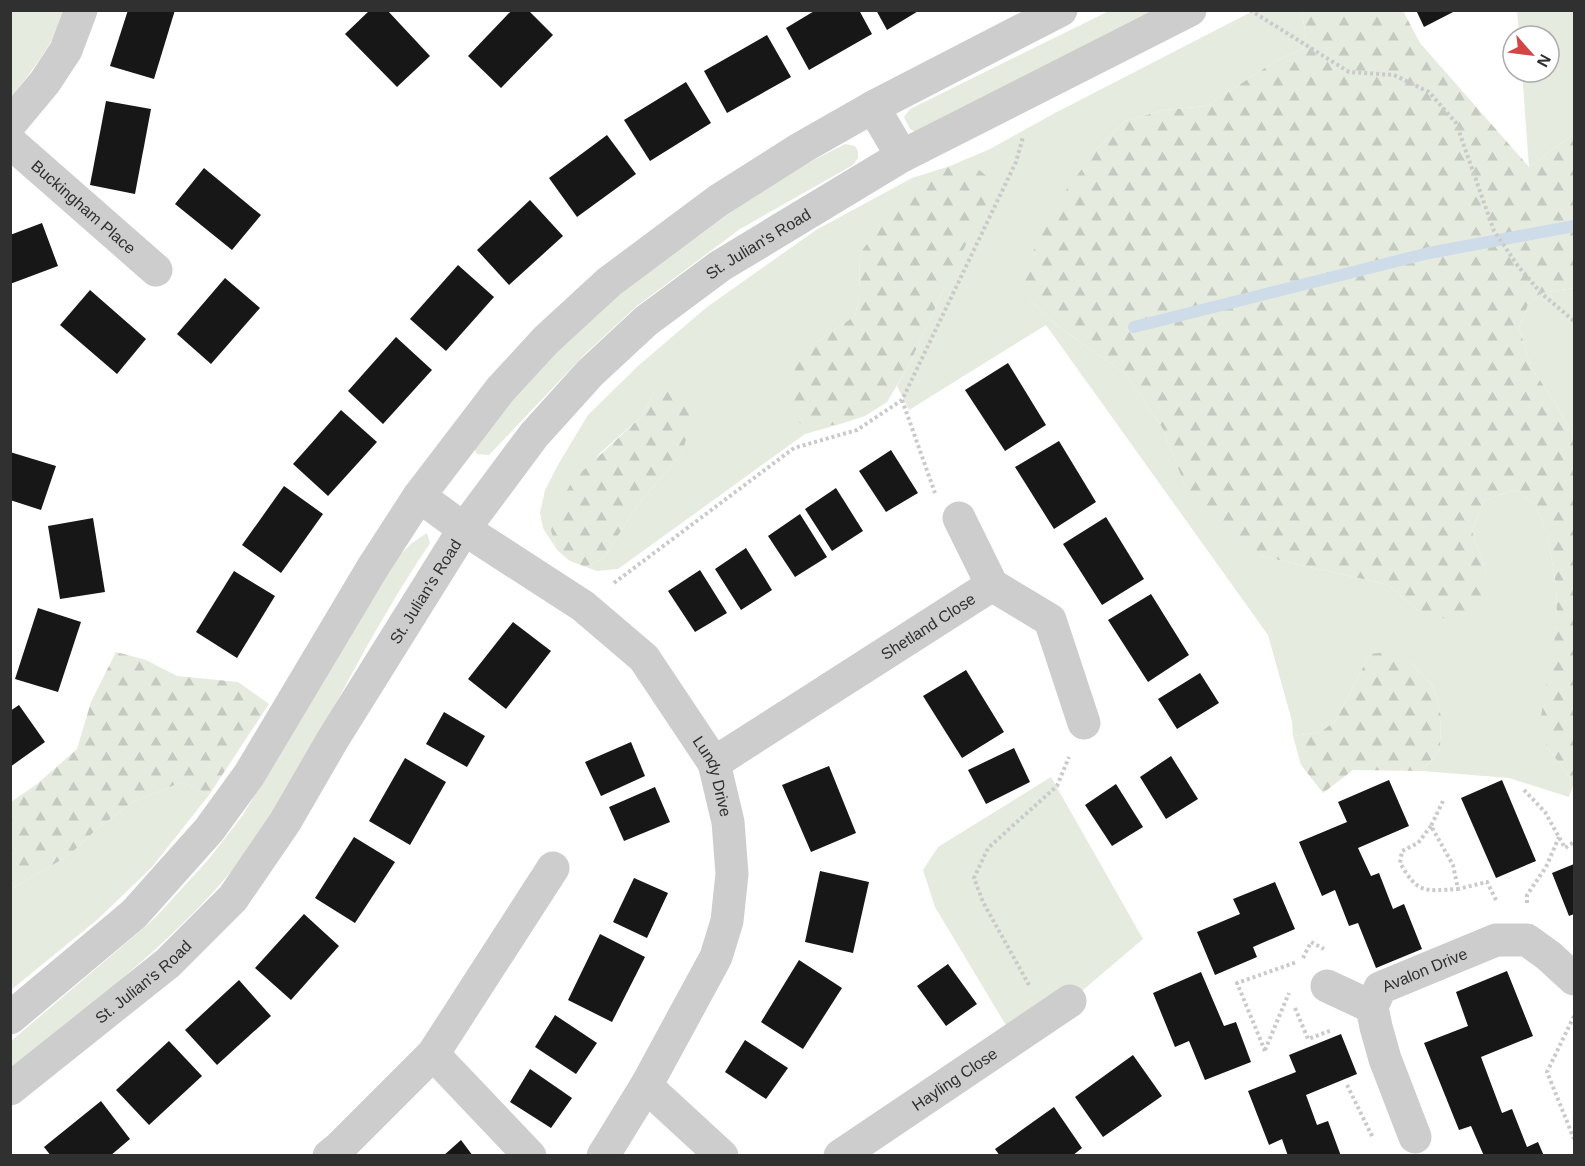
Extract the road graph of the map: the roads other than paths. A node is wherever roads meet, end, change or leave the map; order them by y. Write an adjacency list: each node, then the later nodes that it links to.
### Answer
1 (81, 10): 6 (street)
2 (1061, 10): 4 (street)
3 (1190, 10): 8 (street, St. Julian's Road)
4 (1026, 18): 5 (street)
5 (873, 107): 8 (street); 10 (street)
6 (10, 124)
7 (10, 142): 9 (street, Buckingham Place)
8 (902, 156): 12 (street, St. Julian's Road)
9 (156, 270)
10 (419, 496): 12 (street, Lundy Drive); 21 (street)
11 (959, 518): 13 (street)
12 (464, 529): 15 (street, Lundy Drive); 24 (street, St. Julian's Road)
13 (992, 585): 14 (street, Shetland Close); 15 (street, Shetland Close)
14 (1084, 723)
15 (714, 763): 23 (street, Lundy Drive)
16 (553, 868): 22 (street)
17 (1575, 979): 19 (street, Avalon Drive)
18 (1327, 986): 19 (street)
19 (1371, 1006): 25 (street, Avalon Drive)
20 (1058, 1009): 30 (street, Hayling Close)
21 (10, 1018)
22 (433, 1054): 26 (street); 27 (street)
23 (646, 1086): 28 (street, Lundy Drive); 29 (street)
24 (10, 1089)
25 (1415, 1137)
26 (329, 1155)
27 (530, 1155)
28 (603, 1155)
29 (722, 1155)
30 (840, 1155)

